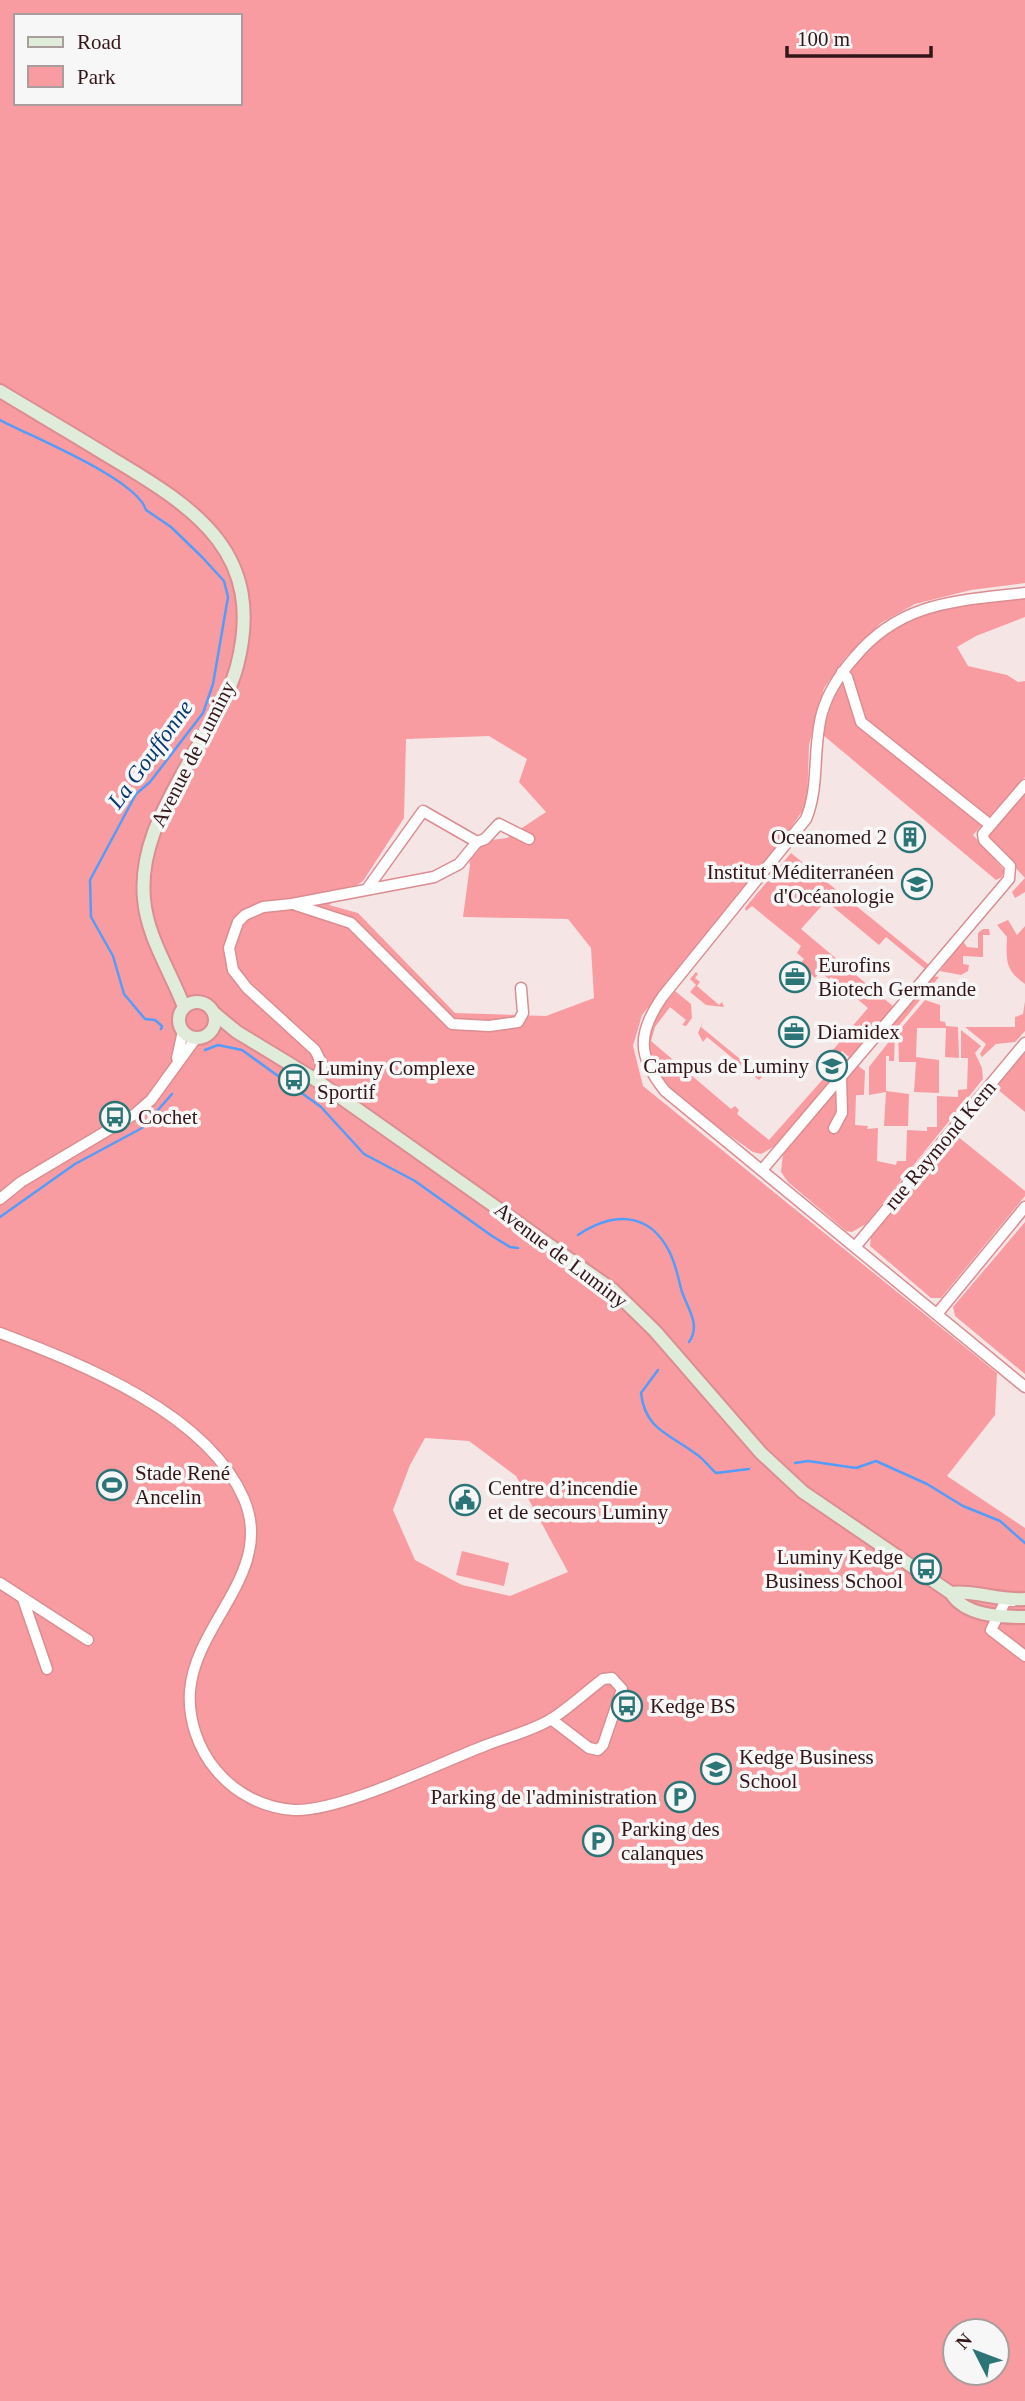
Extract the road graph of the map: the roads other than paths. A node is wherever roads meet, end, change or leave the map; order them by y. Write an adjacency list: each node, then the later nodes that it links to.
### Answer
1 (0, 391): 11 (street, Avenue de Luminy)
2 (1025, 593): 3 (street)
3 (842, 672): 5 (street); 22 (street)
4 (1025, 785): 5 (street)
5 (989, 824): 19 (street)
6 (529, 839): 7 (street)
7 (477, 842): 8 (street); 8 (street)
8 (367, 889): 9 (street)
9 (292, 904): 10 (street); 20 (street)
10 (521, 988)
11 (190, 1004): 12 (street); 14 (street)
12 (214, 1013): 13 (street); 15 (street, Avenue de Luminy)
13 (212, 1030): 15 (street, Avenue de Luminy); 16 (street)
14 (183, 1031): 16 (street); 18 (street)
15 (237, 1032): 20 (street, Avenue de Luminy)
16 (196, 1038): 18 (street)
17 (1025, 1043): 25 (street, rue Raymond Kern)
18 (176, 1062): 23 (street)
19 (841, 1076): 21 (street); 22 (street)
20 (316, 1080): 30 (street, Avenue de Luminy)
21 (834, 1128)
22 (762, 1170): 25 (street)
23 (0, 1199)
24 (1025, 1207): 26 (street)
25 (855, 1247): 26 (street)
26 (937, 1314): 28 (street)
27 (0, 1333): 39 (street)
28 (1025, 1387)
29 (0, 1583): 31 (street)
30 (951, 1593): 32 (street, Avenue de Luminy); 34 (street, Avenue de Luminy)
31 (23, 1599): 36 (street); 38 (street)
32 (1006, 1600): 33 (street, Avenue de Luminy); 34 (street)
33 (1025, 1601)
34 (998, 1616): 35 (street, Avenue de Luminy); 37 (street)
35 (1025, 1617)
36 (88, 1640)
37 (1025, 1656)
38 (47, 1669)
39 (551, 1719): 39 (street)

